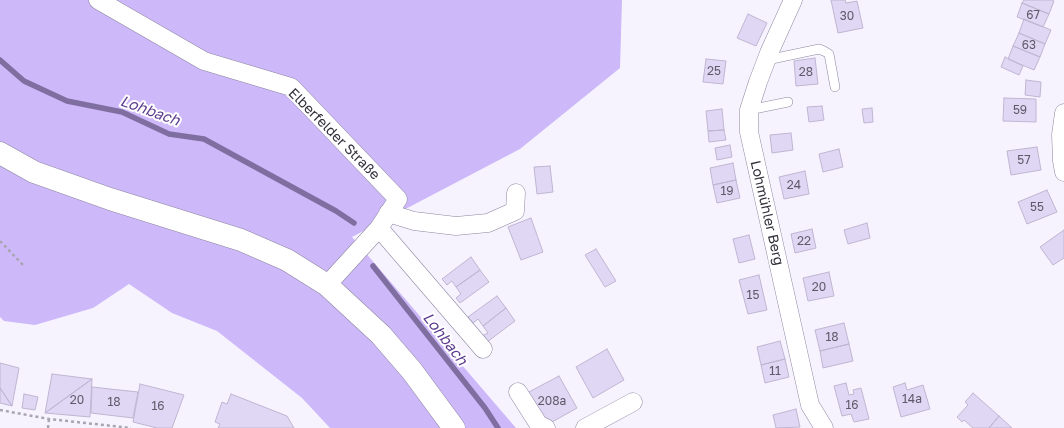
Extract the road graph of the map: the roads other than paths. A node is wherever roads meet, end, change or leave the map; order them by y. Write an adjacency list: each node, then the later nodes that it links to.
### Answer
1 (98, 0): 11 (street, Elberfelder Straße)
2 (793, 0): 3 (street, Lohmühler Berg)
3 (767, 60): 4 (lane); 6 (street, Lohmühler Berg)
4 (835, 87)
5 (788, 102): 6 (lane)
6 (749, 110): 19 (street, Lohmühler Berg)
7 (1064, 113): 9 (street)
8 (0, 153): 12 (main road)
9 (1064, 172)
10 (516, 193): 11 (street)
11 (384, 220): 12 (street, Elberfelder Straße); 13 (street)
12 (327, 285): 16 (main road)
13 (483, 349)
14 (518, 392): 17 (street)
15 (633, 402): 18 (street)
16 (454, 428)
17 (546, 428)
18 (585, 428)
19 (824, 428)

